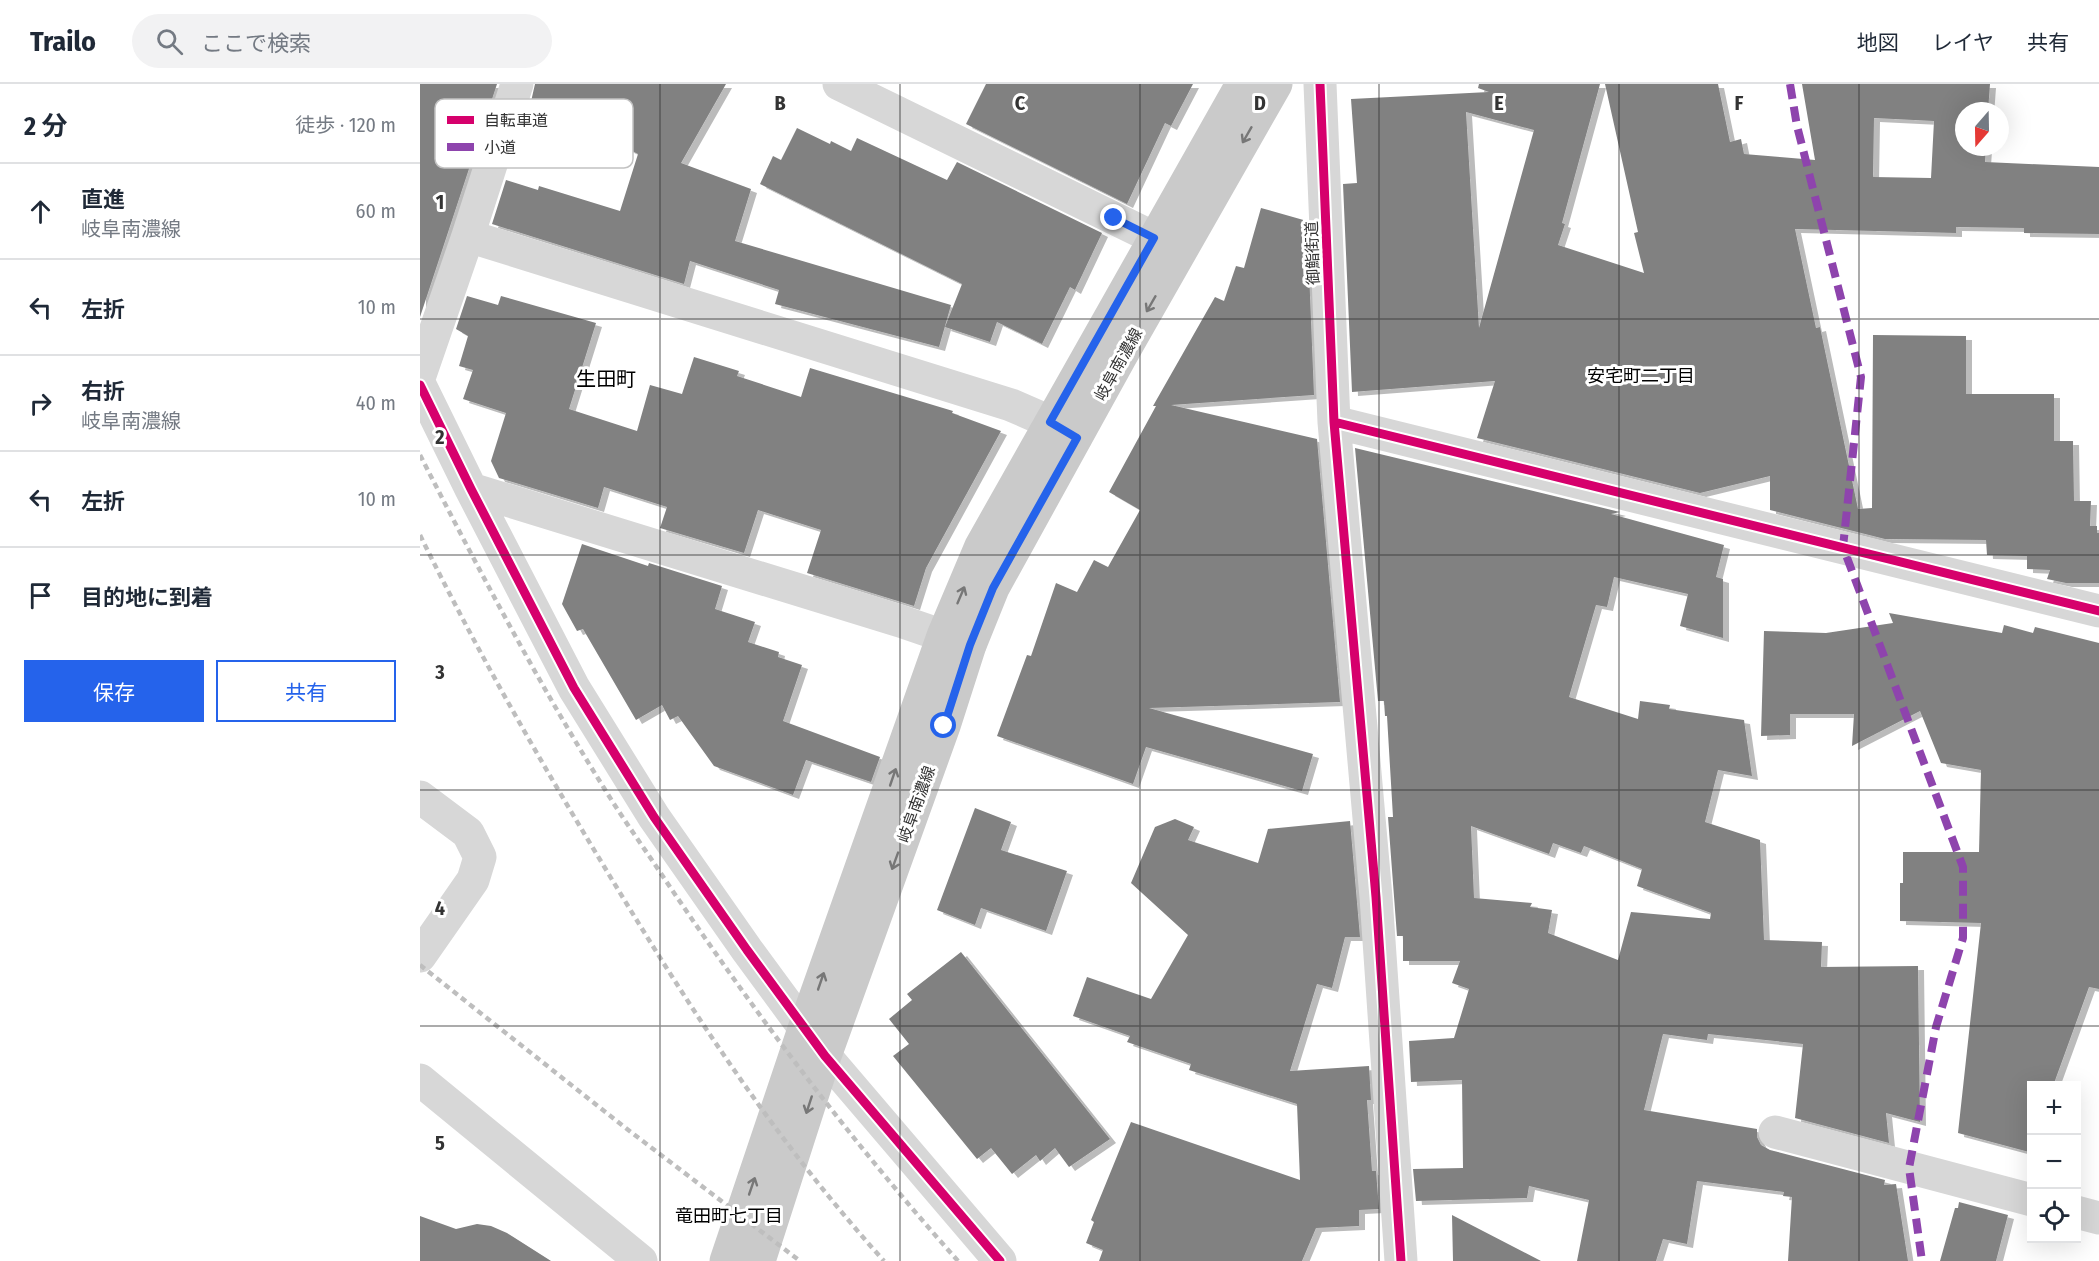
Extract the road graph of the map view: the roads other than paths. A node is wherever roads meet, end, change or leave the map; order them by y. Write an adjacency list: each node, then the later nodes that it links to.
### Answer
1 (517, 84): 6 (street)
2 (839, 84): 9 (street)
3 (1242, 84): 9 (main road, 岐阜南濃線)
4 (1276, 84): 9 (main road, 岐阜南濃線, one-way to 9)
5 (1320, 84): 12 (street, 御鮨街道)
6 (512, 99)
7 (490, 168): 8 (street)
8 (468, 236): 10 (street); 13 (street)
9 (1167, 244): 13 (main road, 岐阜南濃線)
10 (420, 375)
11 (420, 385): 14 (street)
12 (1334, 422): 15 (street); 30 (street, 御鮨街道)
13 (1064, 430): 16 (main road, 岐阜南濃線)
14 (471, 489): 16 (street); 19 (street)
15 (2099, 611)
16 (957, 641): 19 (main road, 岐阜南濃線, one-way to 16); 20 (main road, 岐阜南濃線, one-way to 20)
17 (420, 797): 18 (street)
18 (420, 956)
19 (804, 1029): 20 (street); 27 (main road, 岐阜南濃線, one-way to 19)
20 (825, 1056): 28 (main road, 岐阜南濃線, one-way to 28); 29 (street)
21 (420, 1080): 26 (street)
22 (1775, 1132): 23 (street)
23 (2027, 1199)
24 (2081, 1213): 25 (street)
25 (2099, 1218)
26 (641, 1261)
27 (726, 1261)
28 (759, 1261)
29 (1000, 1261)
30 (1401, 1261)

